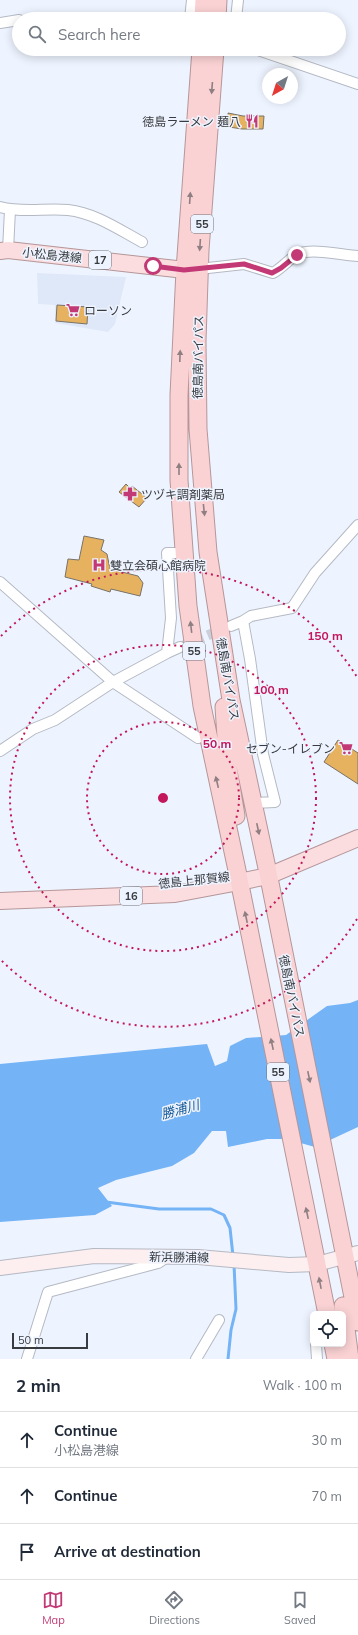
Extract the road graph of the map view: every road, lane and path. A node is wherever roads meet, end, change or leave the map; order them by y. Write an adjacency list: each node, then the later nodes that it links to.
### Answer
1 (192, 0): 5 (street)
2 (204, 0): 6 (highway)
3 (218, 0): 7 (highway)
4 (238, 0): 8 (street)
5 (191, 12)
6 (203, 12)
7 (217, 12)
8 (237, 12)
9 (12, 21): 10 (street)
10 (0, 23)
11 (201, 56): 20 (highway, 徳島南バイパス / 55, one-way to 11)
12 (214, 56): 20 (highway, 徳島南バイパス / 55, one-way to 20)
13 (276, 56): 14 (street)
14 (358, 84)
15 (0, 207): 16 (street)
16 (10, 210): 17 (street); 18 (street)
17 (142, 242)
18 (4, 251): 20 (main road, 小松島港線 / 17)
19 (358, 256): 20 (street)
20 (192, 269): 22 (highway, 徳島南バイパス / 55, one-way to 20); 28 (highway, 徳島南バイパス / 55, one-way to 28)
21 (358, 525): 24 (street)
22 (183, 552): 27 (street); 36 (highway, 徳島南バイパス / 55, one-way to 22)
23 (0, 582): 29 (street)
24 (243, 621): 25 (street); 32 (street)
25 (231, 626)
26 (180, 647): 27 (street)
27 (167, 653): 29 (street)
28 (224, 661): 32 (highway, 徳島南バイパス / 55); 36 (highway)
29 (113, 682): 30 (street); 31 (street)
30 (198, 738)
31 (0, 751)
32 (253, 803): 35 (highway, 徳島南バイパス / 55, one-way to 35)
33 (358, 830): 35 (main road, 徳島上那賀線 / 16)
34 (358, 838): 35 (main road, 徳島上那賀線 / 16)
35 (269, 877): 36 (main road, 徳島上那賀線 / 16); 38 (highway, 徳島南バイパス / 55, one-way to 38)
36 (242, 881): 37 (main road, 徳島上那賀線 / 16); 40 (highway, 徳島南バイパス / 55, one-way to 36)
37 (0, 901)
38 (349, 1252): 40 (main road, 新浜勝浦線); 44 (highway, 徳島南バイパス / 55); 51 (highway)
39 (167, 1257): 40 (main road, 新浜勝浦線); 41 (main road, 新浜勝浦線); 47 (street)
40 (316, 1257): 42 (highway, 徳島南バイパス / 55, one-way to 40)
41 (0, 1268)
42 (326, 1311)
43 (219, 1320): 48 (street)
44 (358, 1322)
45 (316, 1347): 49 (street)
46 (334, 1347): 50 (highway)
47 (27, 1359)
48 (196, 1359)
49 (317, 1359)
50 (336, 1359)
51 (350, 1359)

